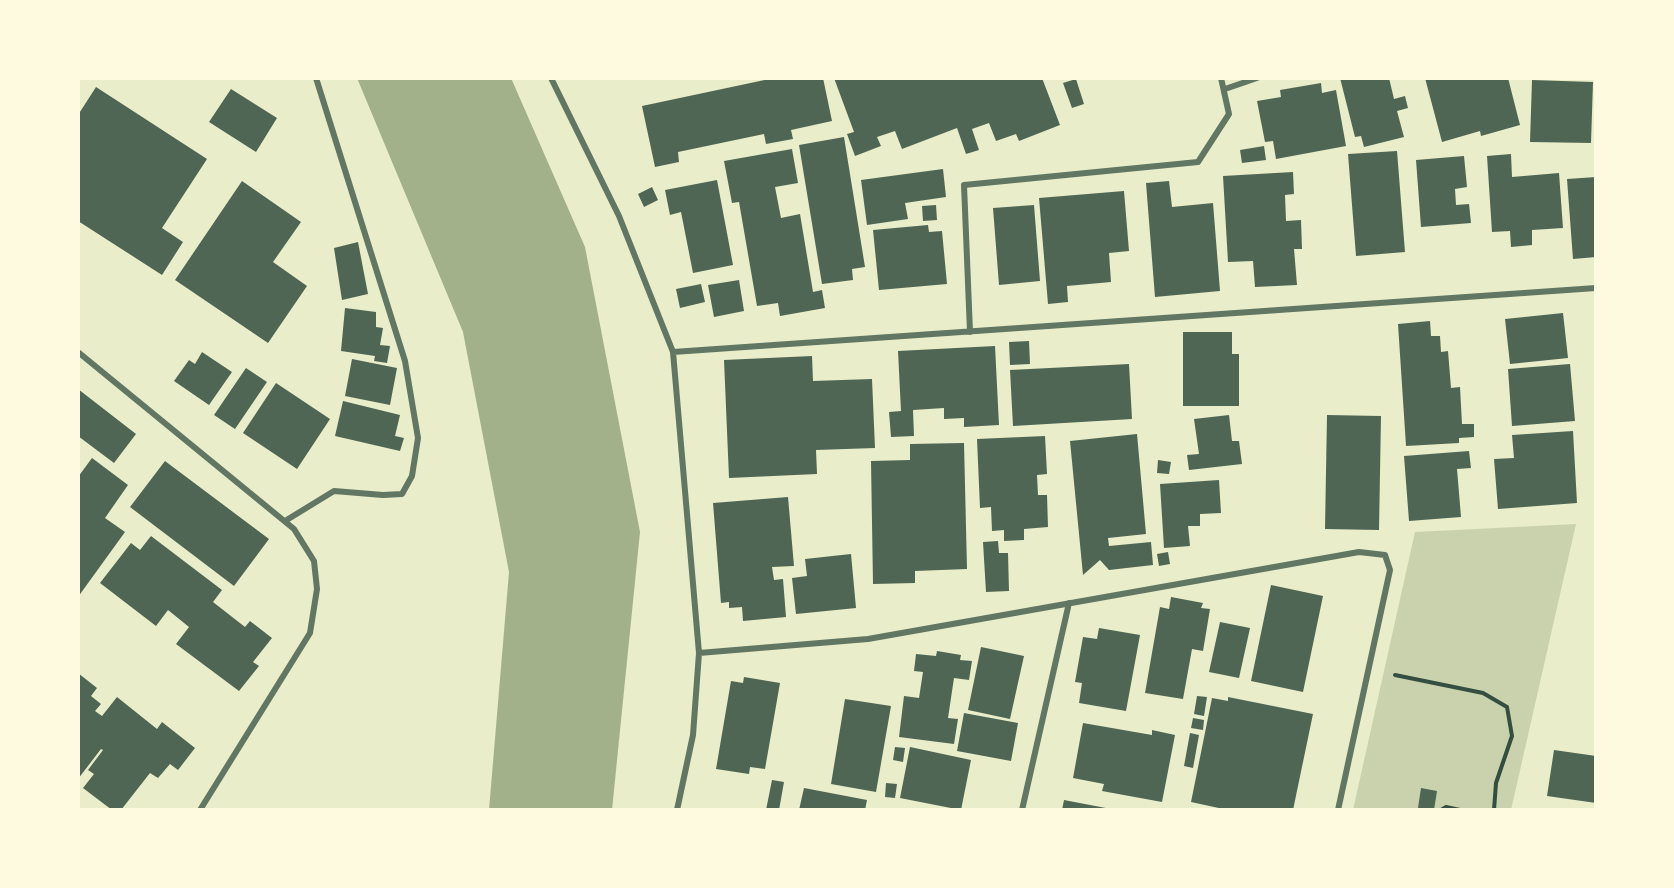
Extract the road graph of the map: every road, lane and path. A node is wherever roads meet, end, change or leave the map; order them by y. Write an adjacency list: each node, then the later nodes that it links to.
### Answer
1 (316, 78): 10 (street)
2 (551, 78): 9 (street)
3 (1221, 78): 5 (street)
4 (1257, 78): 5 (street)
5 (1225, 88): 7 (street)
6 (1596, 288): 7 (street)
7 (970, 332): 9 (street)
8 (78, 352): 10 (street)
9 (674, 352): 12 (street)
10 (285, 521): 14 (street)
11 (1069, 603): 12 (street); 13 (street); 16 (street)
12 (699, 653): 15 (street)
13 (1368, 669): 17 (street); 20 (path)
14 (200, 810)
15 (677, 810)
16 (1022, 810)
17 (1338, 810)
18 (1441, 810): 19 (path)
19 (1460, 810)
20 (1494, 810)

